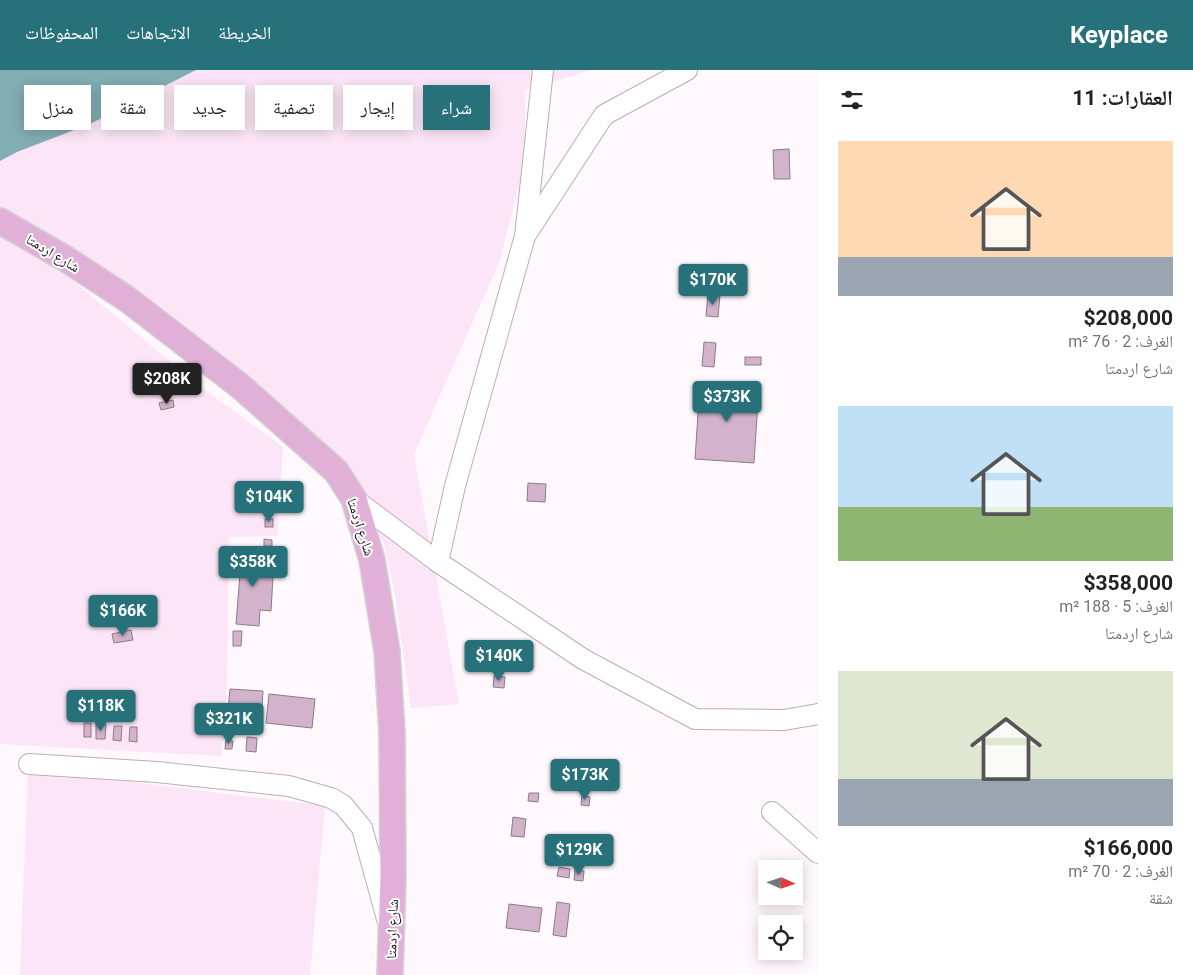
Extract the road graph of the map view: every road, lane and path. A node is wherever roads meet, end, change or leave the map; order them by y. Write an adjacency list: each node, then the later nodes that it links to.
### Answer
1 (542, 70): 4 (street)
2 (687, 70): 4 (street)
3 (0, 222): 5 (main road, شارع اردمتا)
4 (525, 236): 6 (street)
5 (354, 499): 6 (street); 11 (main road, شارع اردمتا)
6 (438, 562): 7 (street)
7 (818, 714)
8 (29, 764): 11 (street)
9 (772, 812): 10 (street)
10 (818, 853)
11 (392, 937): 12 (main road, شارع اردمتا)
12 (390, 975)

